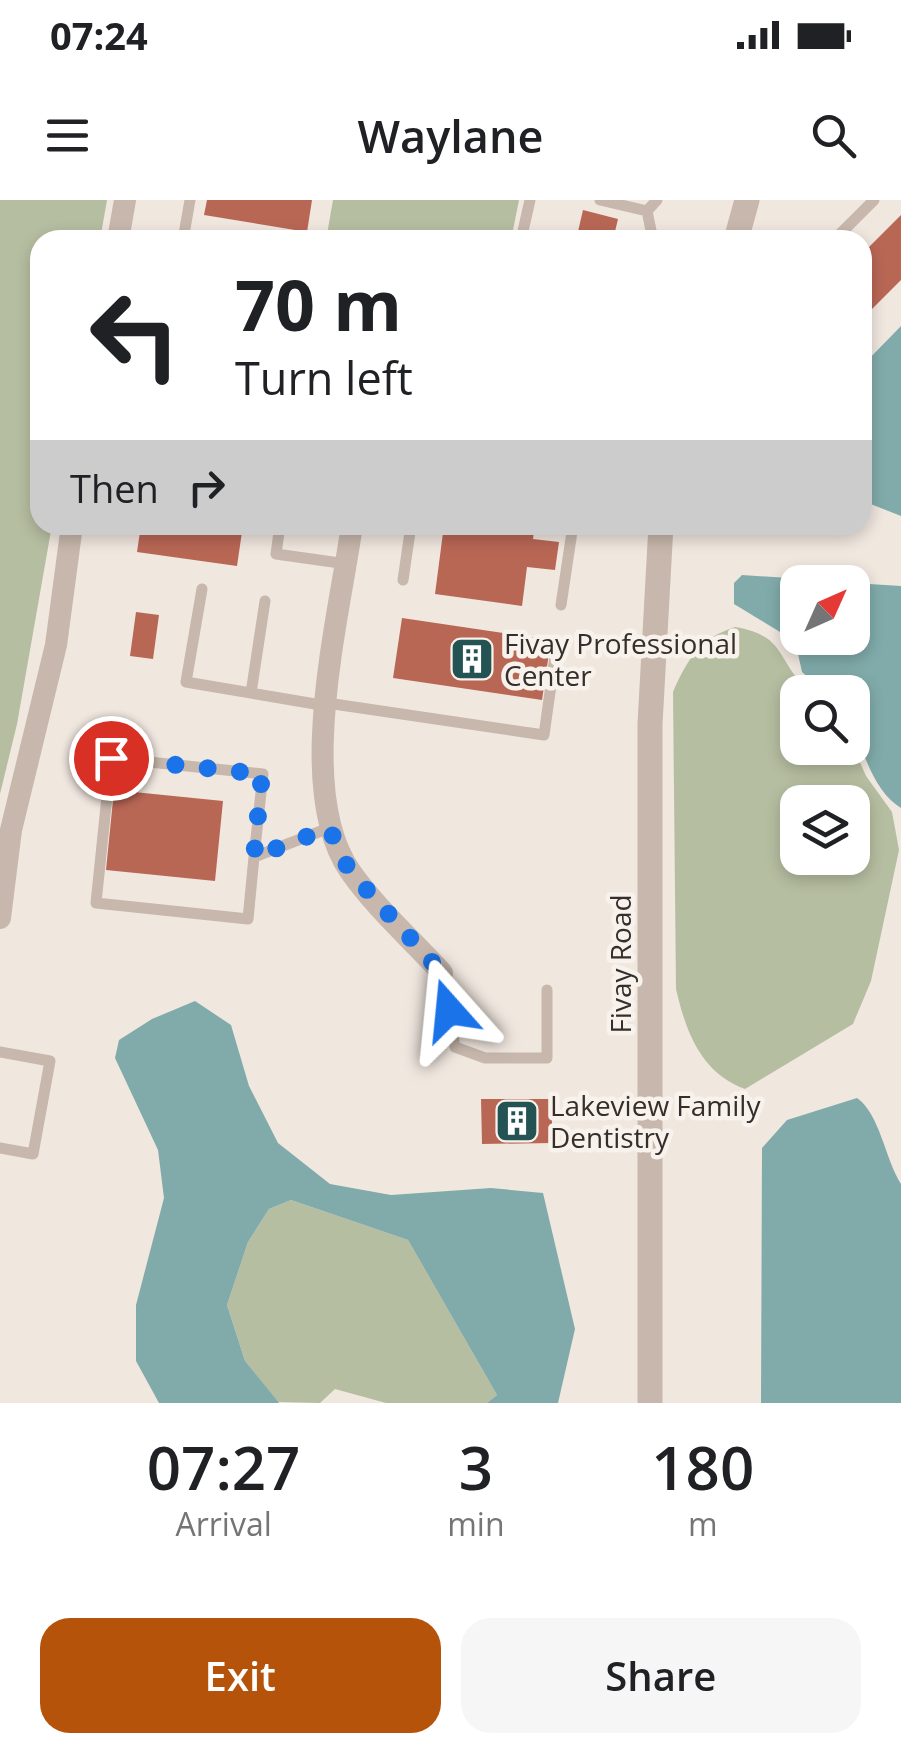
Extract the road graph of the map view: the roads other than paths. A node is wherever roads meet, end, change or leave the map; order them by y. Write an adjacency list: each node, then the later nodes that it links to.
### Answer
1 (125, 200): 9 (street)
2 (190, 200): 10 (lane)
3 (530, 200): 11 (lane)
4 (600, 200): 8 (lane)
5 (657, 200): 8 (lane)
6 (747, 200): 13 (street)
7 (874, 200): 14 (lane)
8 (647, 211): 12 (lane)
9 (120, 230)
10 (185, 230)
11 (523, 230)
12 (651, 230)
13 (739, 230)
14 (844, 230)
15 (71, 535): 31 (street)
16 (279, 535): 21 (lane)
17 (350, 535): 21 (street)
18 (410, 535): 22 (lane)
19 (571, 535): 25 (lane)
20 (659, 535): 36 (street, Fivay Road)
21 (346, 564): 28 (street)
22 (403, 580)
23 (202, 589): 27 (lane)
24 (266, 601): 27 (lane)
25 (560, 605)
26 (558, 642): 28 (lane)
27 (252, 693): 28 (lane)
28 (327, 704): 29 (street)
29 (329, 828): 30 (lane); 32 (street)
30 (254, 857): 30 (lane)
31 (0, 918)
32 (442, 973): 33 (lane)
33 (547, 990)
34 (0, 1052): 35 (lane)
35 (0, 1148)
36 (650, 1403)

